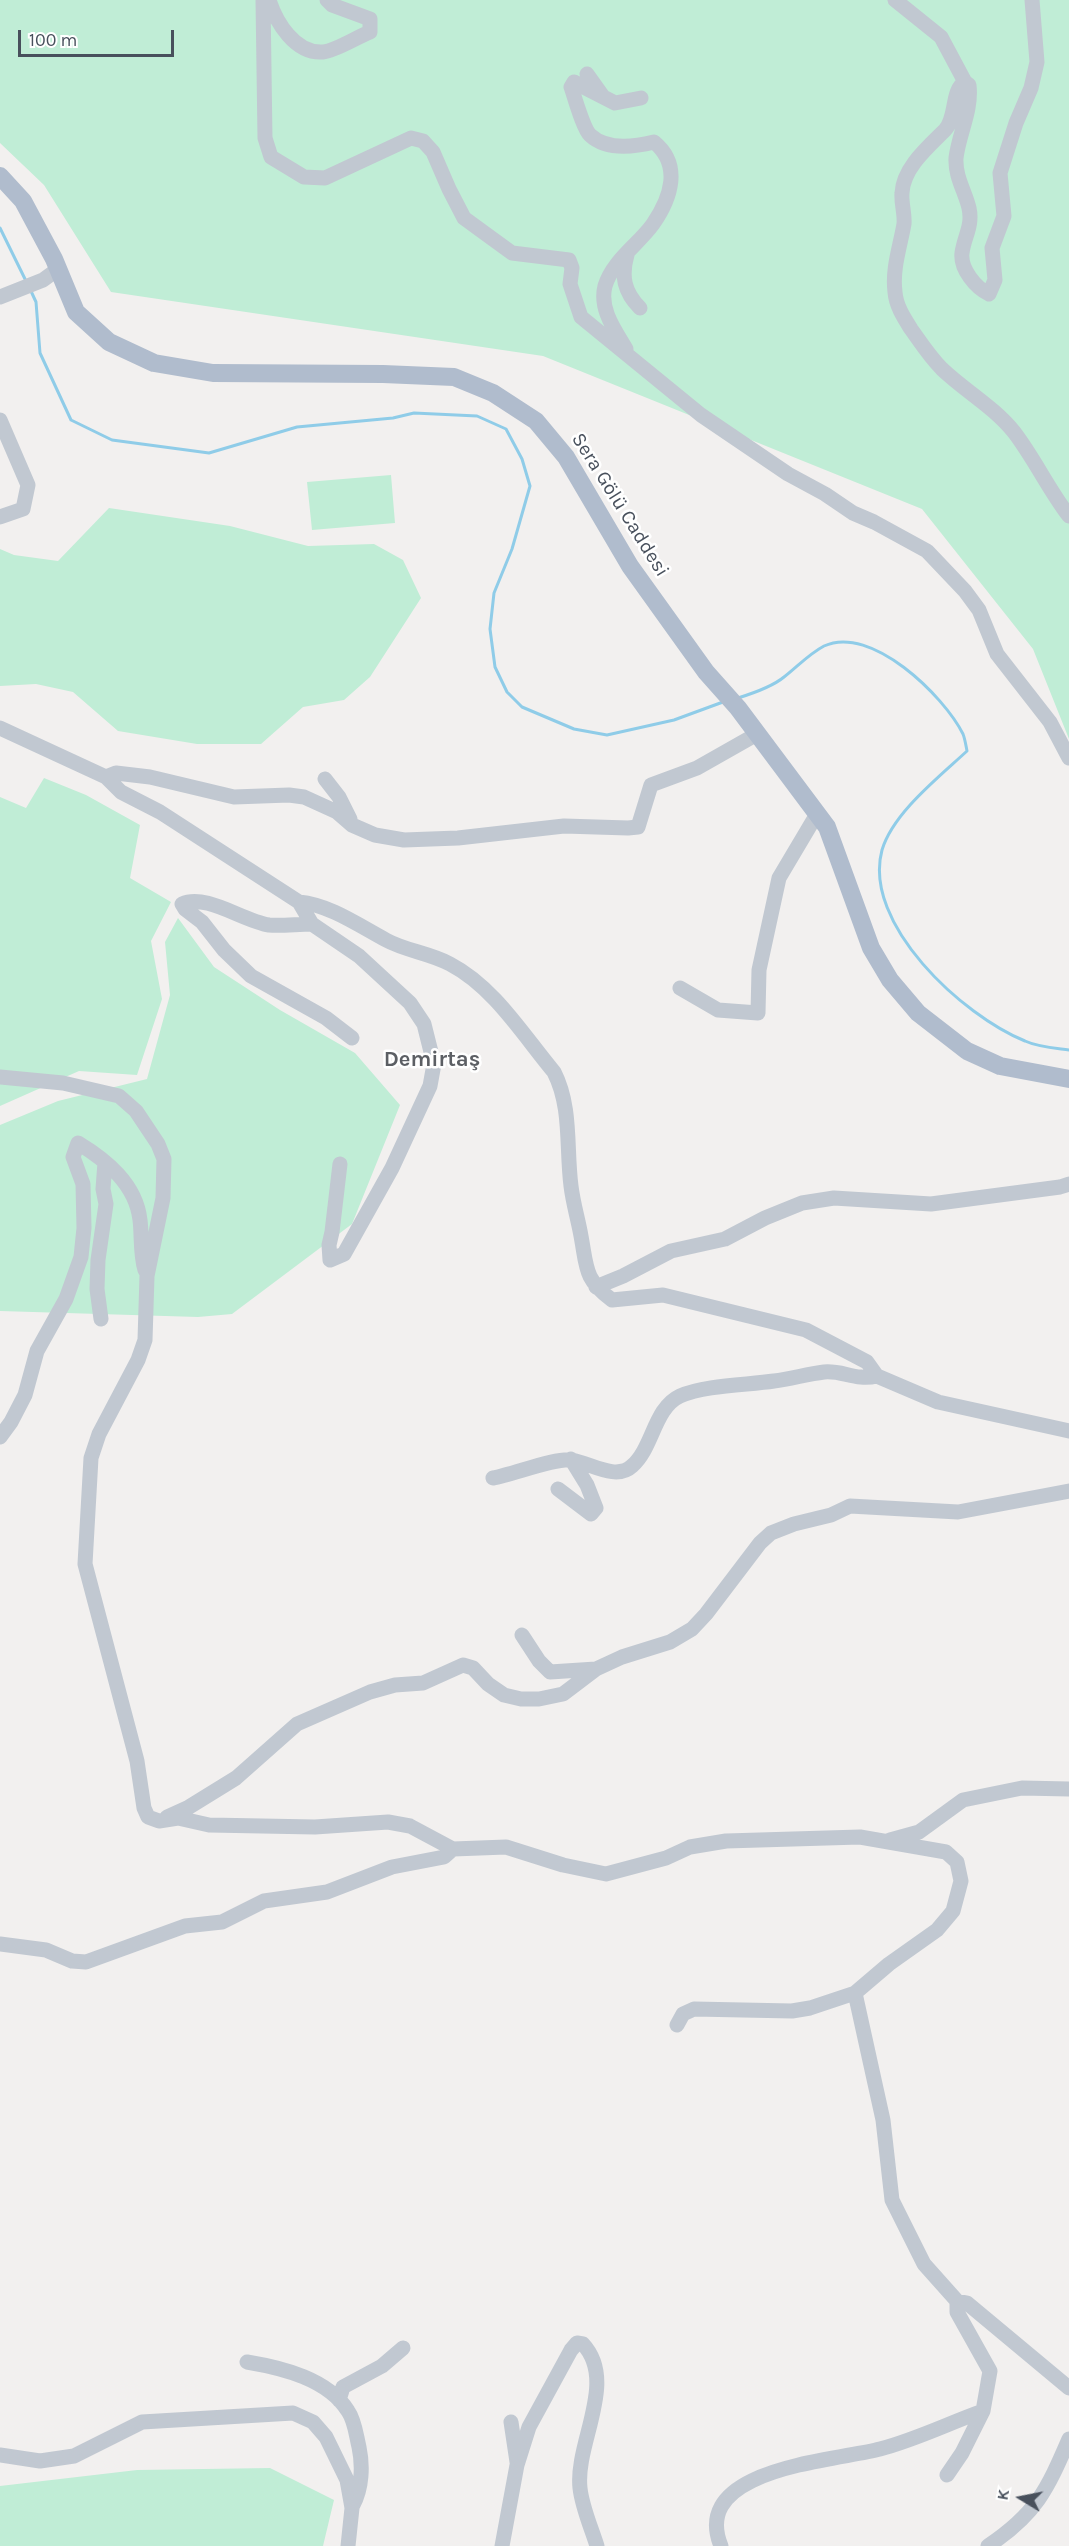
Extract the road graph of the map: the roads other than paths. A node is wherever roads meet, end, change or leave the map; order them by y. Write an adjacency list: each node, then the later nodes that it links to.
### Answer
1 (263, 0): 15 (street)
2 (269, 0): 3 (street)
3 (327, 0)
4 (895, 0): 7 (street)
5 (1032, 0): 7 (street)
6 (586, 74): 8 (street)
7 (965, 82): 17 (street)
8 (604, 97): 9 (street); 11 (street)
9 (641, 98)
10 (0, 176): 12 (main road, Sera Gölü Caddesi)
11 (628, 252): 14 (street); 15 (street)
12 (50, 274): 13 (street); 20 (main road, Sera Gölü Caddesi)
13 (1, 297)
14 (640, 308)
15 (630, 357): 21 (street)
16 (0, 420): 18 (street)
17 (1069, 516)
18 (0, 517)
19 (0, 728): 22 (street)
20 (757, 734): 24 (main road, Sera Gölü Caddesi); 25 (street)
21 (1069, 758)
22 (106, 777): 25 (street); 26 (street)
23 (325, 779): 25 (street)
24 (817, 814): 28 (street); 31 (main road, Sera Gölü Caddesi)
25 (352, 825)
26 (299, 902): 27 (street); 36 (street)
27 (312, 924): 29 (street); 33 (street)
28 (680, 988)
29 (352, 1038)
30 (0, 1077): 35 (street)
31 (1069, 1079)
32 (105, 1162): 35 (street); 37 (street); 40 (street)
33 (340, 1164)
34 (1069, 1184): 36 (street)
35 (147, 1276): 48 (street)
36 (596, 1287): 38 (street)
37 (101, 1319)
38 (877, 1376): 39 (street); 41 (street)
39 (1069, 1431)
40 (0, 1437)
41 (572, 1459): 42 (street); 43 (street)
42 (493, 1478)
43 (558, 1489)
44 (1069, 1491): 46 (street)
45 (522, 1635): 46 (street)
46 (596, 1668): 48 (street)
47 (1069, 1790): 49 (street)
48 (159, 1821): 50 (street)
49 (884, 1842): 50 (street); 52 (street)
50 (453, 1850): 51 (street)
51 (0, 1944)
52 (855, 1993): 53 (street); 54 (street)
53 (677, 2025)
54 (957, 2301): 57 (street); 59 (street)
55 (403, 2348): 58 (street)
56 (247, 2362): 58 (street)
57 (1069, 2388)
58 (339, 2400): 65 (street)
59 (983, 2411): 64 (street); 69 (street)
60 (512, 2422): 63 (street)
61 (1069, 2439): 70 (street)
62 (0, 2456): 65 (street)
63 (517, 2465): 67 (street); 68 (street)
64 (947, 2475)
65 (352, 2508): 66 (street)
66 (348, 2546)
67 (502, 2546)
68 (597, 2546)
69 (721, 2546)
70 (988, 2546)

